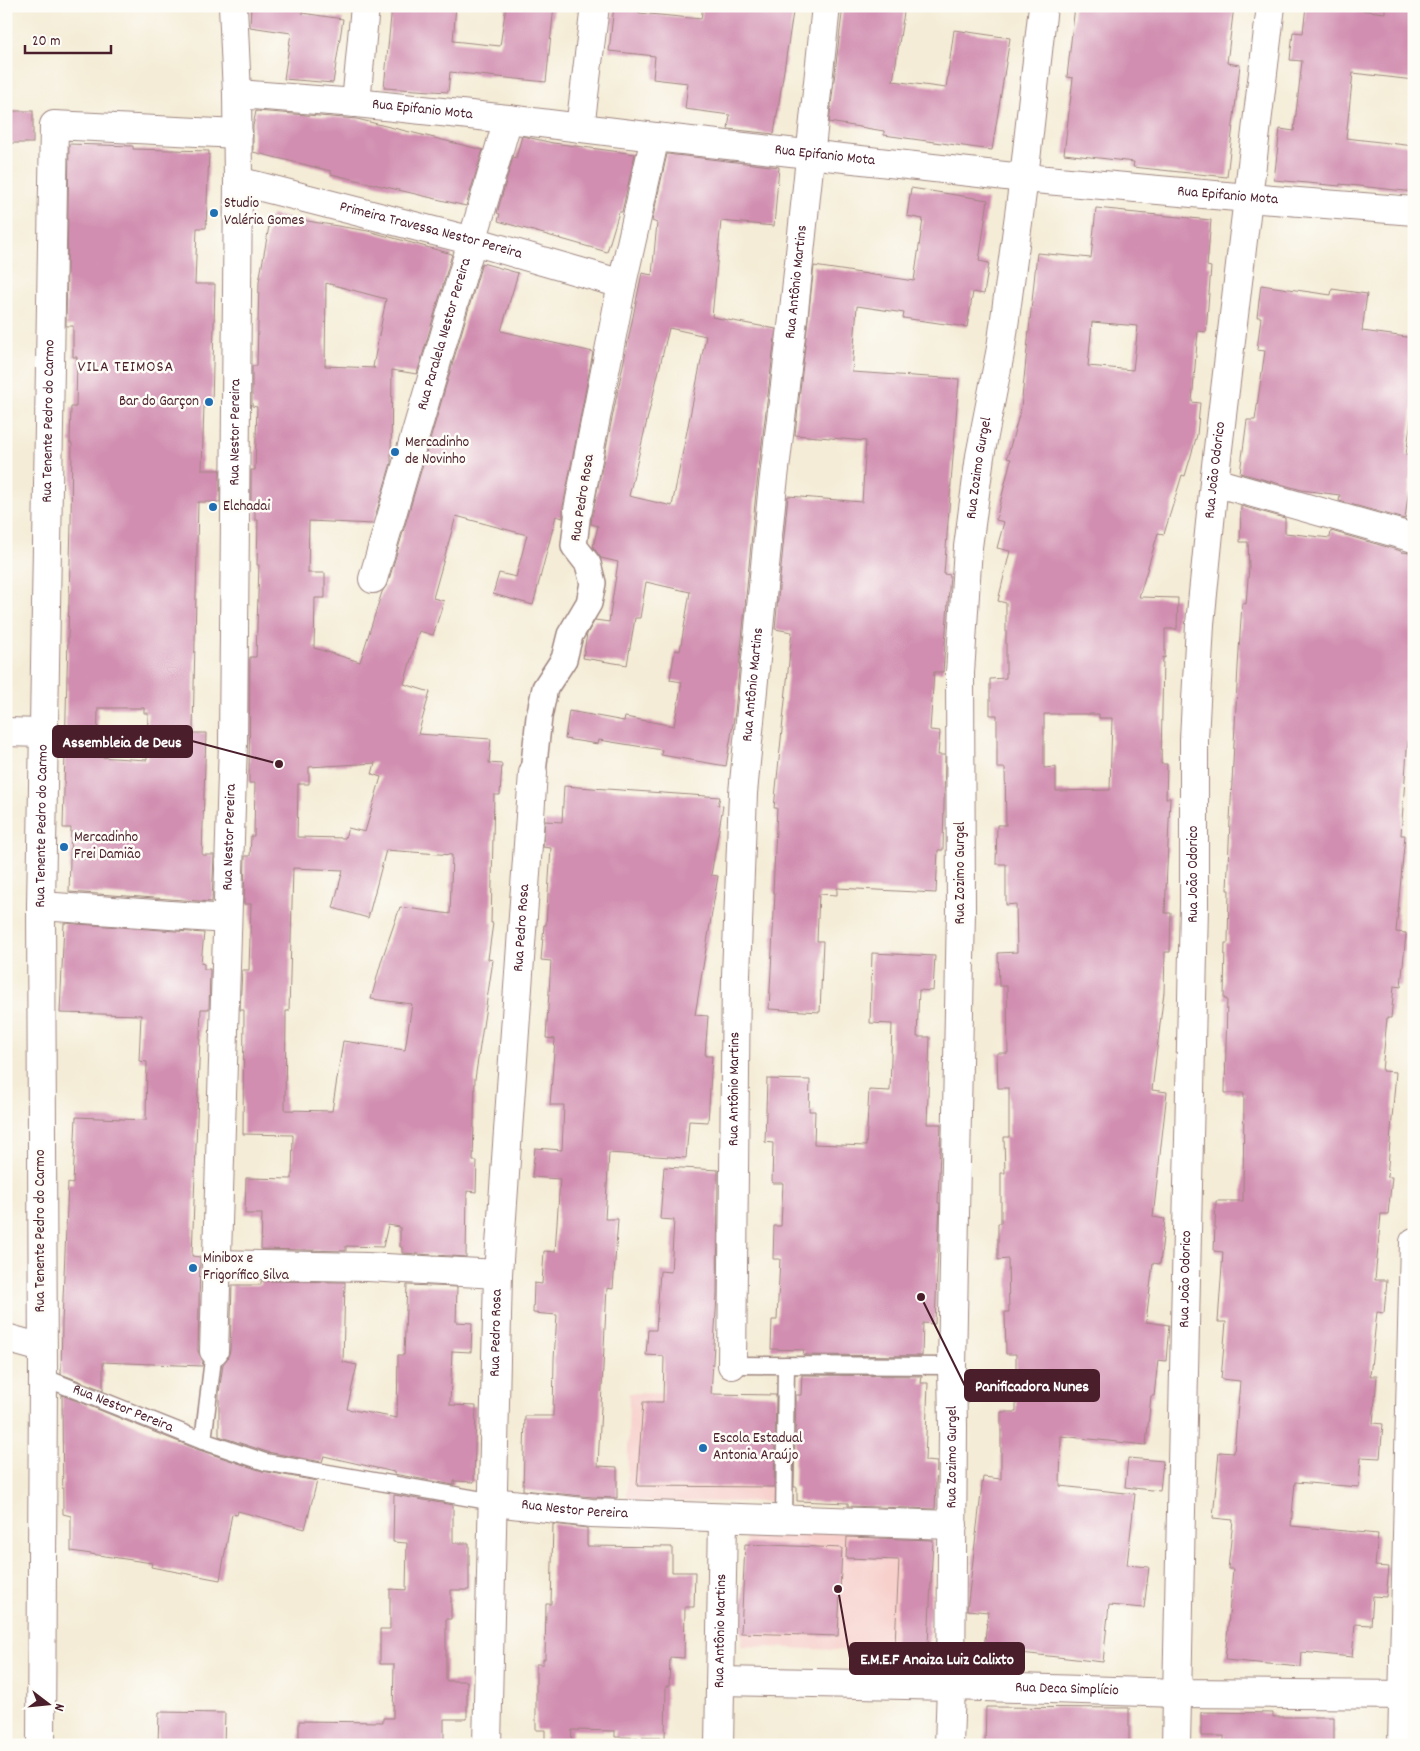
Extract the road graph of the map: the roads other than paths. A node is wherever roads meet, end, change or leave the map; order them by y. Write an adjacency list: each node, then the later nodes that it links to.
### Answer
1 (233, 6): 7 (street, Rua Nestor Pereira)
2 (365, 6): 8 (street)
3 (595, 6): 10 (street)
4 (826, 6): 13 (street, Rua Antônio Martins)
5 (1043, 6): 14 (street, Rua Zozimo Gurgel)
6 (1270, 6): 16 (street, Rua João Odorico)
7 (237, 94): 8 (street, Rua Epifanio Mota); 11 (street, Rua Nestor Pereira)
8 (356, 104): 9 (street, Rua Epifanio Mota)
9 (508, 119): 10 (street, Rua Epifanio Mota); 18 (street, Rua Paralela Nestor Pereira)
10 (580, 128): 12 (street, Rua Epifanio Mota)
11 (238, 134): 15 (street, Rua Nestor Pereira); 25 (street, Rua Tenente Pedro do Carmo)
12 (655, 137): 13 (street, Rua Epifanio Mota); 19 (street, Rua Pedro Rosa)
13 (812, 155): 14 (street, Rua Epifanio Mota); 35 (street, Rua Antônio Martins)
14 (1024, 178): 16 (street, Rua Epifanio Mota); 37 (street, Rua Zozimo Gurgel)
15 (238, 181): 18 (street, Primeira Travessa Nestor Pereira); 28 (street, Rua Nestor Pereira)
16 (1248, 198): 17 (street, Rua Epifanio Mota); 20 (street, Rua João Odorico)
17 (1414, 211)
18 (473, 241): 19 (street, Primeira Travessa Nestor Pereira); 23 (street, Rua Paralela Nestor Pereira)
19 (622, 284): 21 (street, Rua Pedro Rosa)
20 (1214, 482): 22 (street); 46 (street, Rua João Odorico)
21 (578, 510): 26 (street, Rua Pedro Rosa)
22 (1414, 538)
23 (374, 579)
24 (6, 732): 25 (street)
25 (43, 733): 27 (street, Rua Tenente Pedro do Carmo)
26 (534, 773): 31 (street, Rua Pedro Rosa)
27 (40, 906): 28 (street); 33 (street, Rua Tenente Pedro do Carmo)
28 (227, 919): 30 (street, Rua Nestor Pereira)
29 (1414, 1242): 47 (street)
30 (216, 1264): 31 (street); 34 (street, Rua Nestor Pereira)
31 (498, 1274): 40 (street, Rua Pedro Rosa)
32 (6, 1338): 33 (street)
33 (42, 1348): 38 (street, Rua Tenente Pedro do Carmo)
34 (214, 1351): 39 (lane, Rua Nestor Pereira)
35 (732, 1365): 36 (lane)
36 (786, 1365): 37 (lane); 42 (lane)
37 (952, 1366): 43 (street, Rua Zozimo Gurgel)
38 (43, 1377): 39 (lane, Rua Nestor Pereira); 48 (street, Rua Tenente Pedro do Carmo)
39 (203, 1441): 40 (lane, Rua Nestor Pereira)
40 (494, 1502): 41 (street, Rua Nestor Pereira); 49 (street, Rua Pedro Rosa)
41 (723, 1518): 42 (street, Rua Nestor Pereira); 44 (street, Rua Antônio Martins)
42 (784, 1520): 43 (street, Rua Nestor Pereira)
43 (953, 1524): 45 (street, Rua Zozimo Gurgel)
44 (721, 1681): 45 (street, Rua Deca Simplício); 50 (street, Rua Antônio Martins)
45 (951, 1686): 46 (street, Rua Deca Simplício); 51 (street, Rua Zozimo Gurgel)
46 (1178, 1693): 47 (street, Rua Deca Simplício); 52 (street, Rua João Odorico)
47 (1408, 1695): 53 (street)
48 (41, 1745)
49 (487, 1745)
50 (719, 1745)
51 (949, 1745)
52 (1176, 1745)
53 (1402, 1745)

